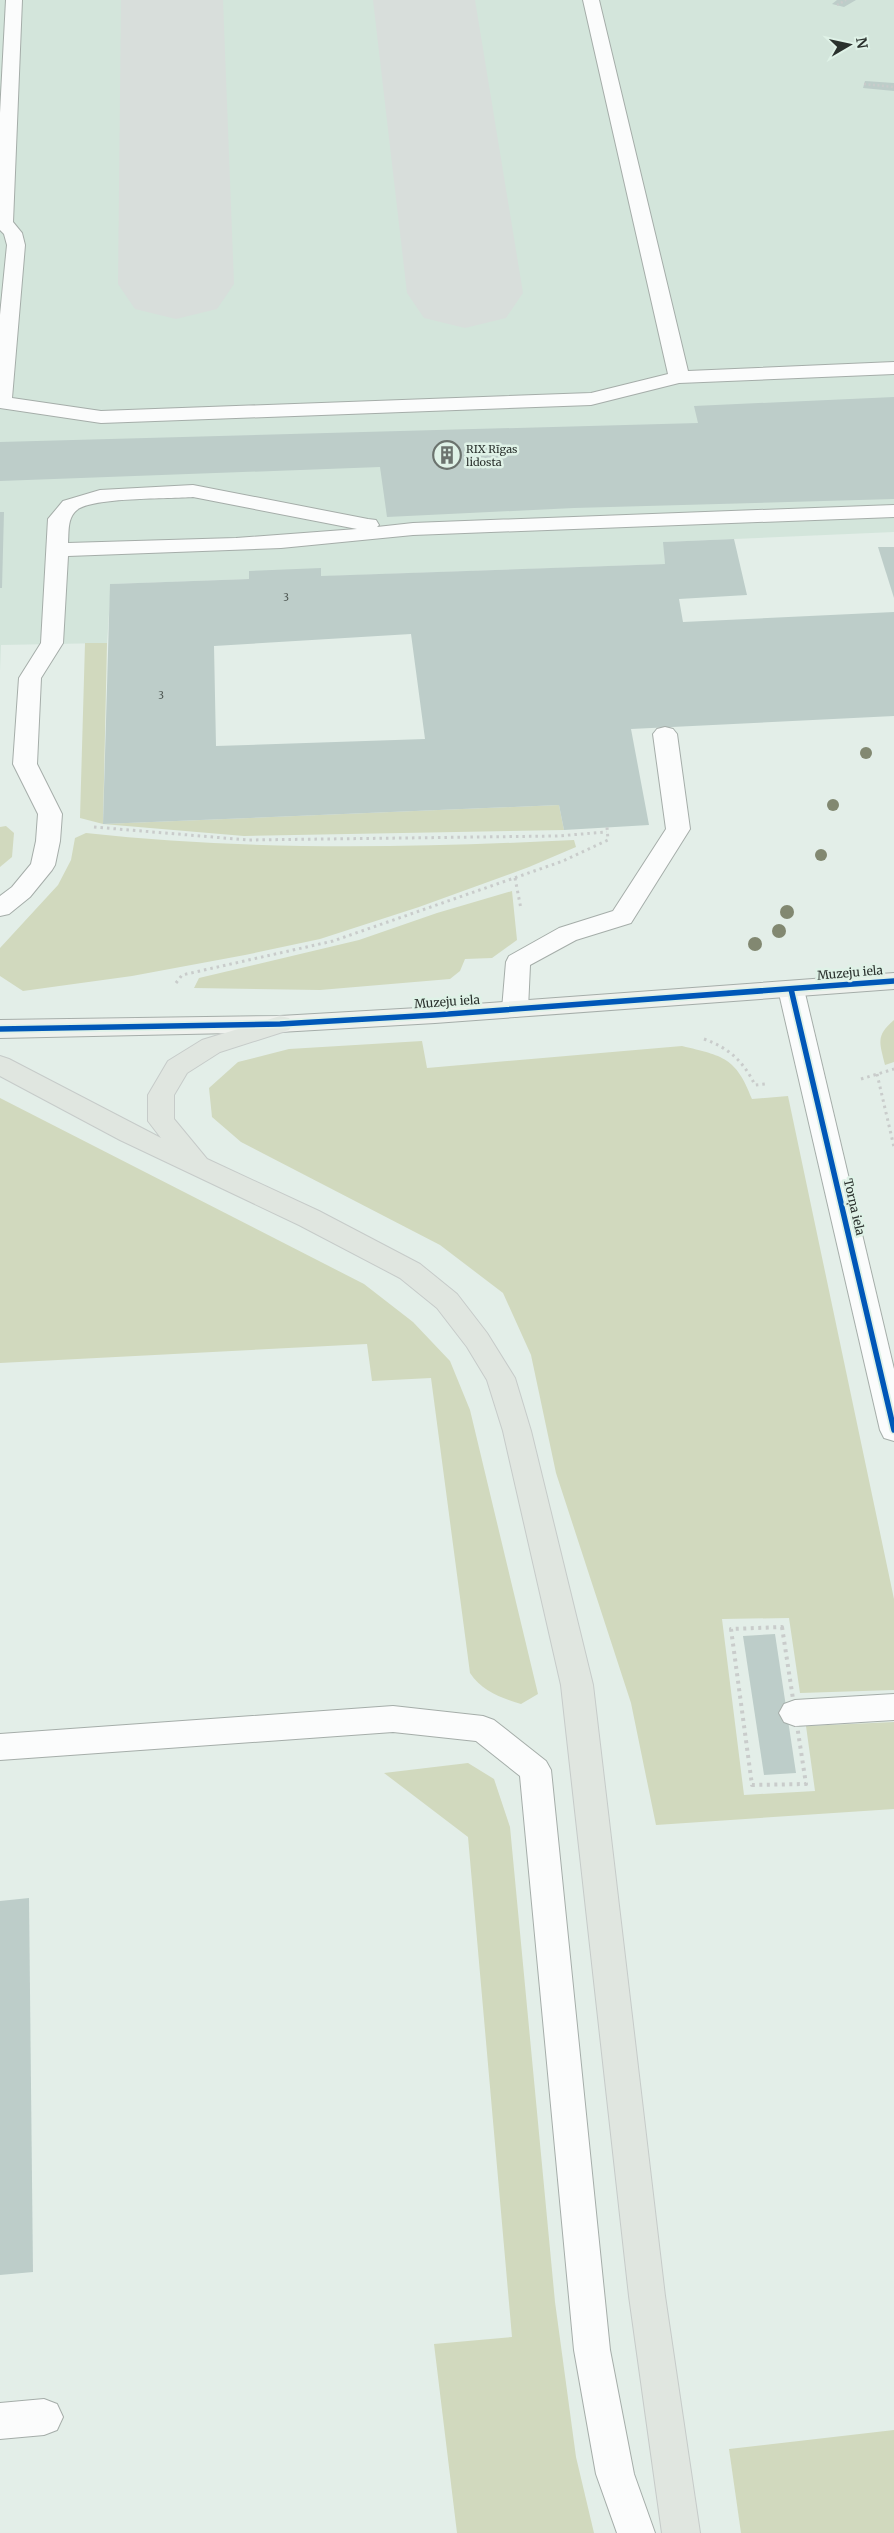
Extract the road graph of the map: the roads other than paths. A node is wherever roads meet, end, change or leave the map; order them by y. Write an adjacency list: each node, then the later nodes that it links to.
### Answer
1 (14, 0): 5 (street)
2 (592, 0): 4 (street)
3 (894, 368): 4 (street)
4 (679, 377): 5 (street)
5 (1, 402)
6 (894, 511): 7 (street)
7 (413, 529): 8 (street); 8 (street)
8 (59, 550): 10 (street)
9 (665, 734): 13 (street)
10 (0, 908)
11 (894, 981): 12 (street, Muzeju iela)
12 (791, 989): 13 (street, Muzeju iela); 18 (street, Torņa iela)
13 (515, 1009): 14 (street, Muzeju iela)
14 (280, 1024): 15 (street, Muzeju iela); 17 (main road)
15 (0, 1029)
16 (0, 1065): 17 (main road)
17 (200, 1166): 25 (main road)
18 (894, 1430)
19 (894, 1707): 20 (street)
20 (795, 1713)
21 (0, 1747): 24 (street)
22 (44, 2417): 23 (street)
23 (0, 2421)
24 (636, 2533)
25 (681, 2533)

